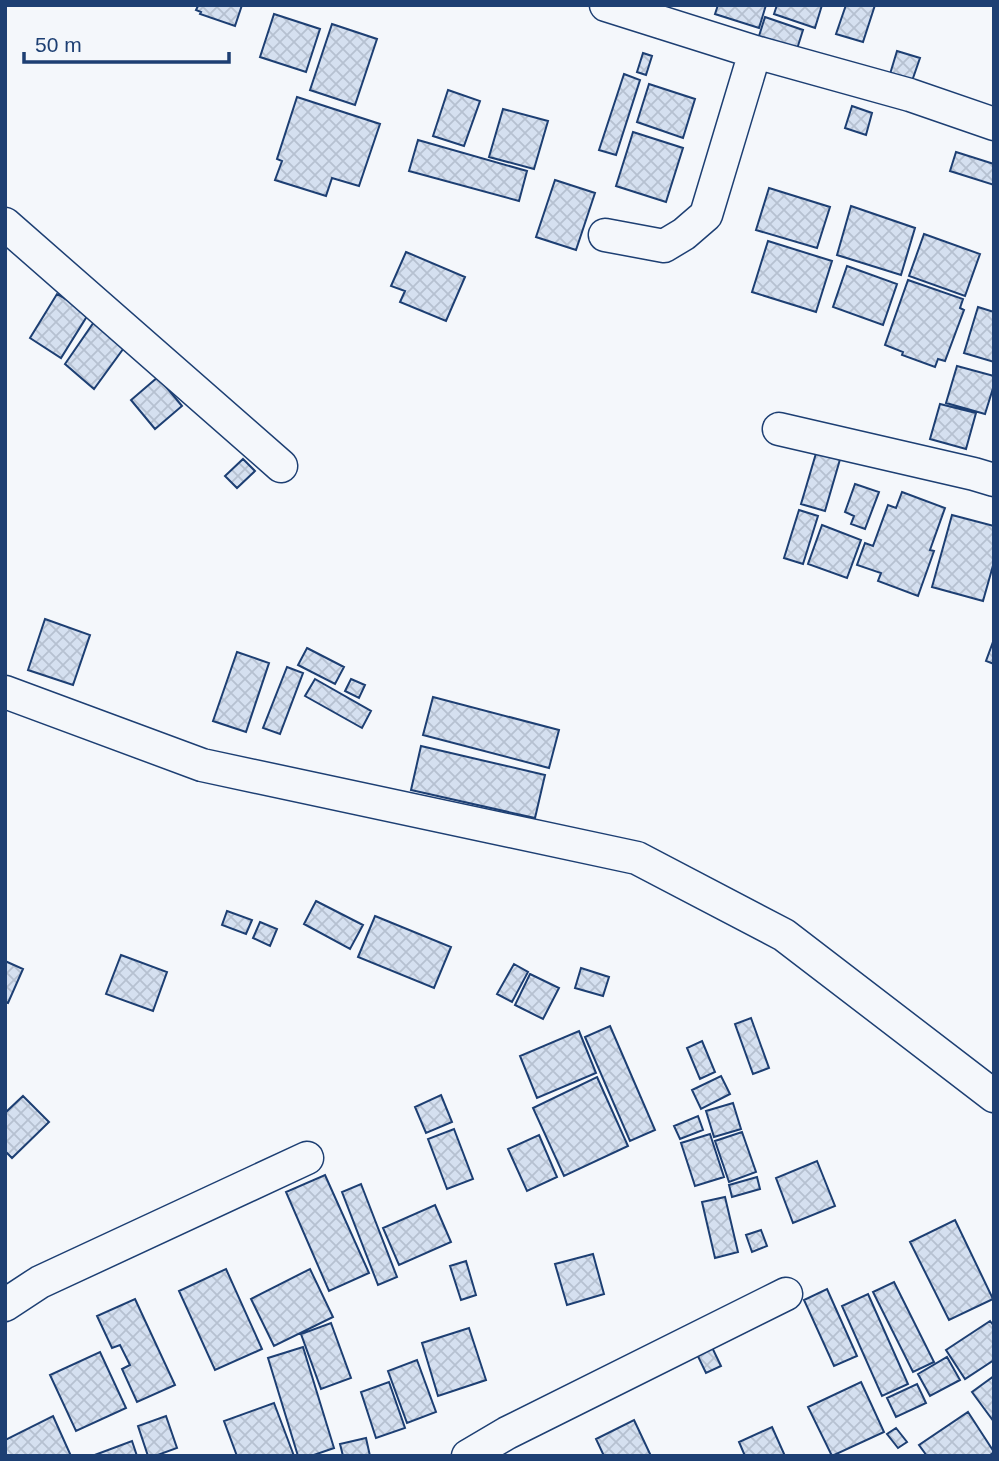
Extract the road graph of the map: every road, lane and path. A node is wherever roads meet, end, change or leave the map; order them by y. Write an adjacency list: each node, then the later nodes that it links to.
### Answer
1 (606, 5): 2 (street)
2 (755, 52): 3 (street); 5 (street)
3 (994, 124)
4 (5, 224): 7 (street)
5 (605, 235)
6 (779, 429): 8 (street)
7 (281, 466)
8 (994, 480)
9 (5, 692): 10 (street)
10 (994, 1096)
11 (307, 1158): 13 (street)
12 (786, 1294): 14 (street)
13 (5, 1305)
14 (468, 1456)

